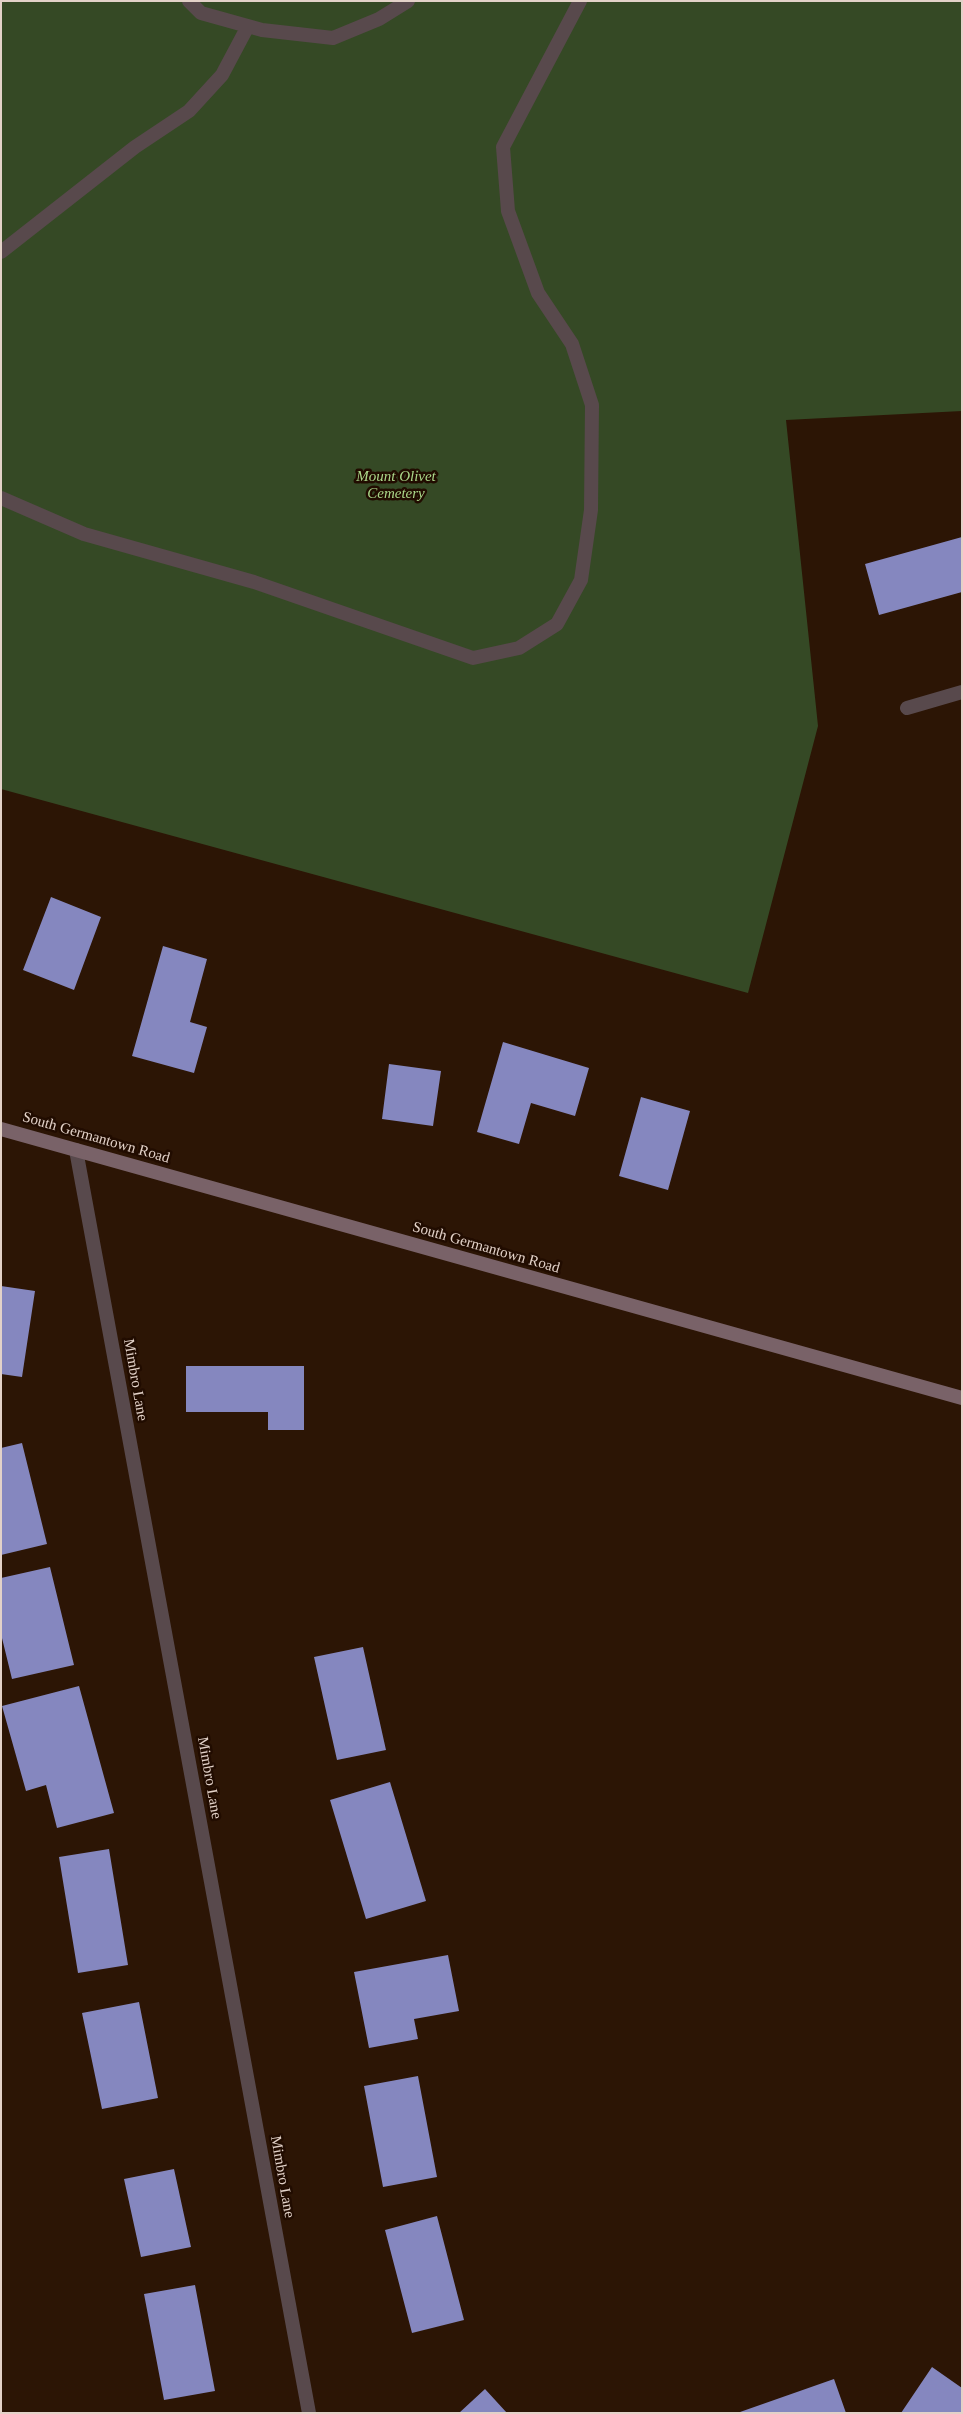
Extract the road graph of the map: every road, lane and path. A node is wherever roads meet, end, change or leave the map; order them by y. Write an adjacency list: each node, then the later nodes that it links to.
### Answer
1 (189, 1): 4 (street)
2 (408, 1): 4 (street)
3 (580, 1): 6 (street)
4 (248, 26): 5 (street)
5 (1, 252)
6 (1, 498)
7 (962, 692): 8 (street)
8 (907, 708)
9 (1, 1129): 10 (main road, South Germantown Road)
10 (76, 1150): 11 (main road, South Germantown Road); 12 (street, Mimbro Lane)
11 (962, 1398)
12 (309, 2413)

